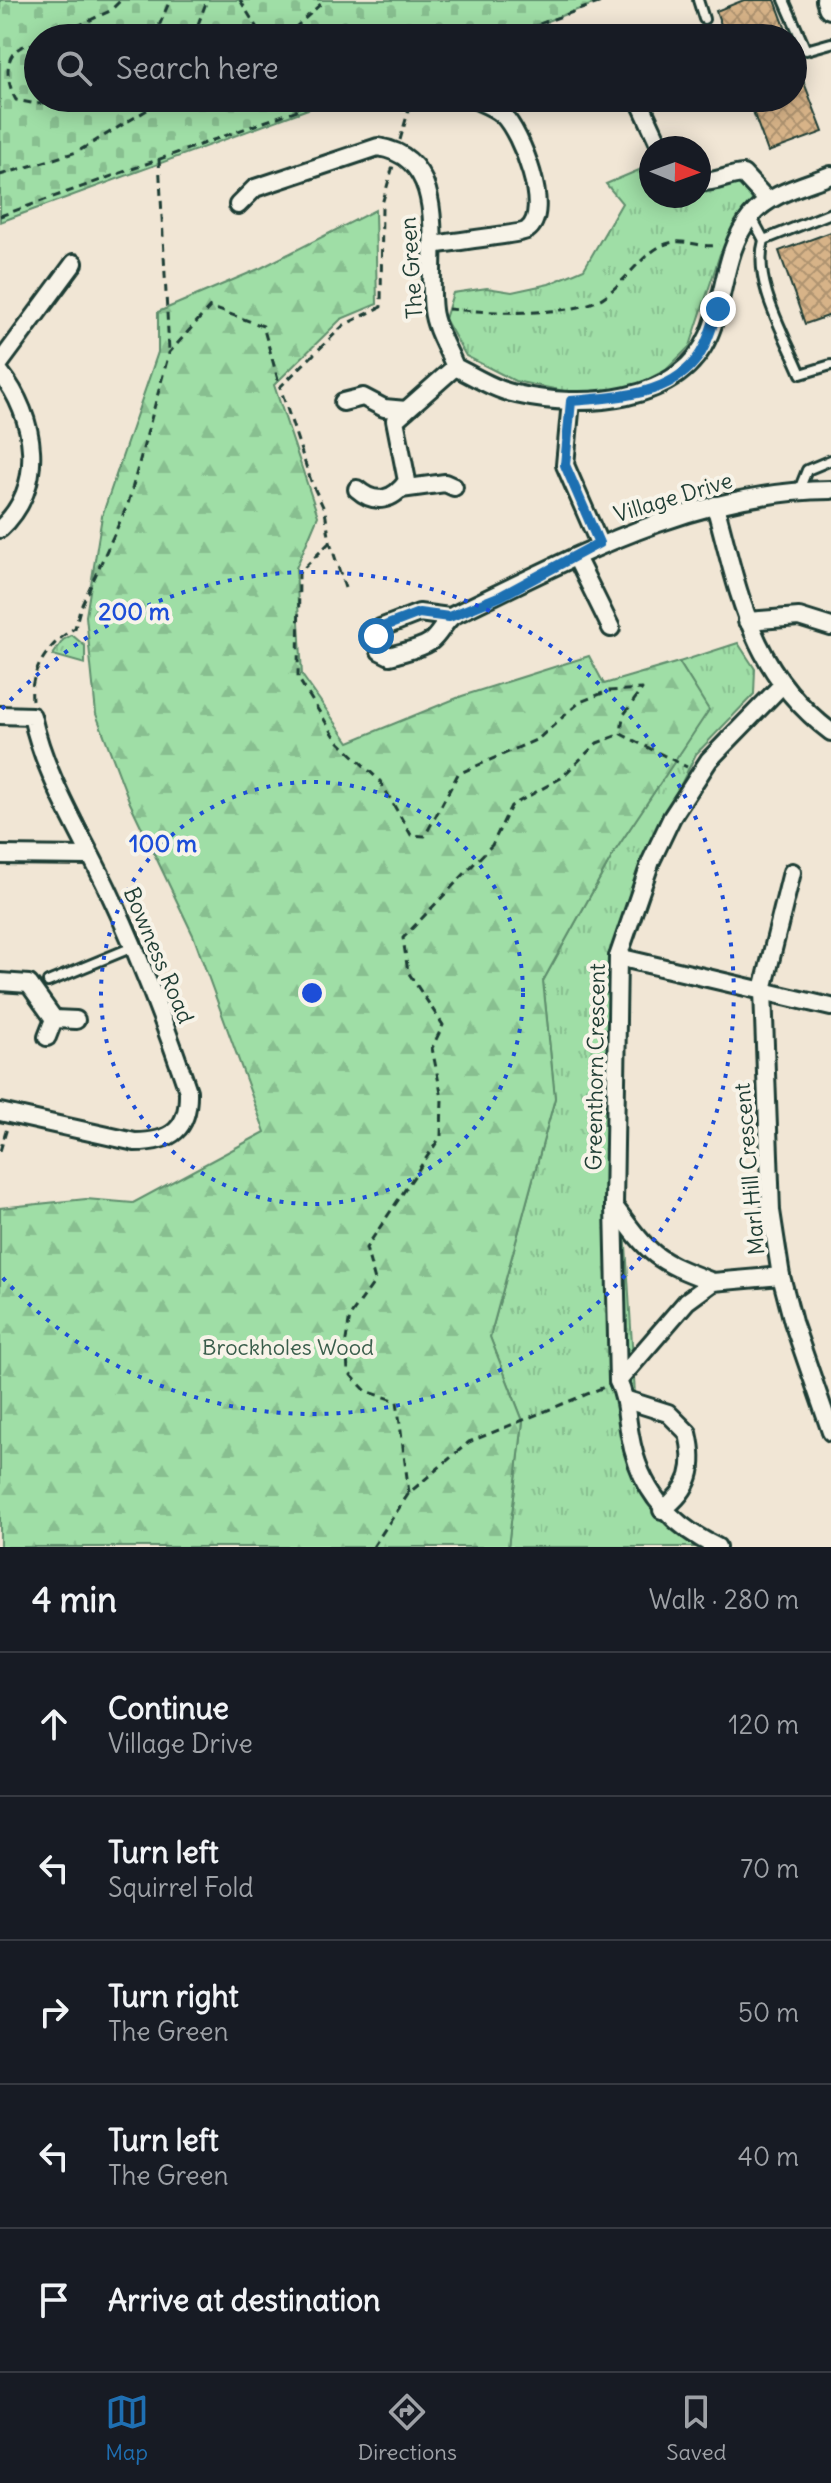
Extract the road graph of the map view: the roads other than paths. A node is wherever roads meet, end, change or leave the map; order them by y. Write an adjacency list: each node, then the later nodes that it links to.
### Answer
1 (698, 0): 5 (lane)
2 (784, 0): 6 (lane)
3 (829, 0): 4 (street)
4 (831, 6)
5 (704, 19)
6 (795, 24)
7 (831, 43): 8 (lane)
8 (807, 50)
9 (500, 112): 19 (street)
10 (644, 112): 11 (street)
11 (655, 136)
12 (831, 175): 14 (street)
13 (711, 182): 14 (street)
14 (767, 200): 17 (street)
15 (238, 205): 19 (street, The Green)
16 (831, 213): 18 (lane)
17 (751, 216): 18 (lane); 25 (street)
18 (764, 240): 22 (lane)
19 (434, 245): 23 (street, The Green)
20 (74, 263): 21 (street)
21 (0, 363)
22 (831, 365)
23 (455, 367): 25 (street); 27 (street)
24 (0, 372): 35 (street)
25 (571, 401): 36 (street)
26 (343, 402): 27 (street)
27 (406, 410): 31 (street)
28 (831, 460): 32 (lane)
29 (454, 487): 31 (street)
30 (357, 489): 31 (street)
31 (401, 489)
32 (799, 490): 33 (street, Village Drive); 34 (street, Village Drive)
33 (831, 490)
34 (715, 505): 36 (street, Village Drive); 39 (street)
35 (0, 529)
36 (599, 543): 37 (street, Village Drive)
37 (576, 557): 38 (street, Village Drive); 41 (street)
38 (449, 617)
39 (747, 621): 40 (street); 42 (street)
40 (831, 627)
41 (611, 628)
42 (781, 686): 44 (street); 49 (street, Greenthorn Crescent)
43 (0, 715): 46 (street, Bowness Road)
44 (831, 732)
45 (0, 855): 46 (street)
46 (89, 856): 48 (street, Bowness Road)
47 (792, 872): 52 (street, Marl Hill Crescent)
48 (134, 947): 51 (lane); 57 (street, Bowness Road)
49 (618, 957): 52 (street); 58 (street, Greenthorn Crescent)
50 (0, 982): 54 (street)
51 (48, 982)
52 (763, 990): 53 (street); 59 (street, Marl Hill Crescent)
53 (831, 1007)
54 (54, 1019): 55 (street); 56 (street)
55 (76, 1020)
56 (47, 1037)
57 (6, 1114)
58 (614, 1206): 60 (street); 61 (street, Greenthorn Crescent)
59 (781, 1276): 60 (street); 63 (street, Marl Hill Crescent)
60 (713, 1282): 61 (street)
61 (618, 1381): 62 (street, Greenthorn Crescent)
62 (627, 1400): 64 (street, Greenthorn Crescent); 64 (street)
63 (831, 1432)
64 (662, 1510): 65 (street, Greenthorn Crescent)
65 (717, 1547)

